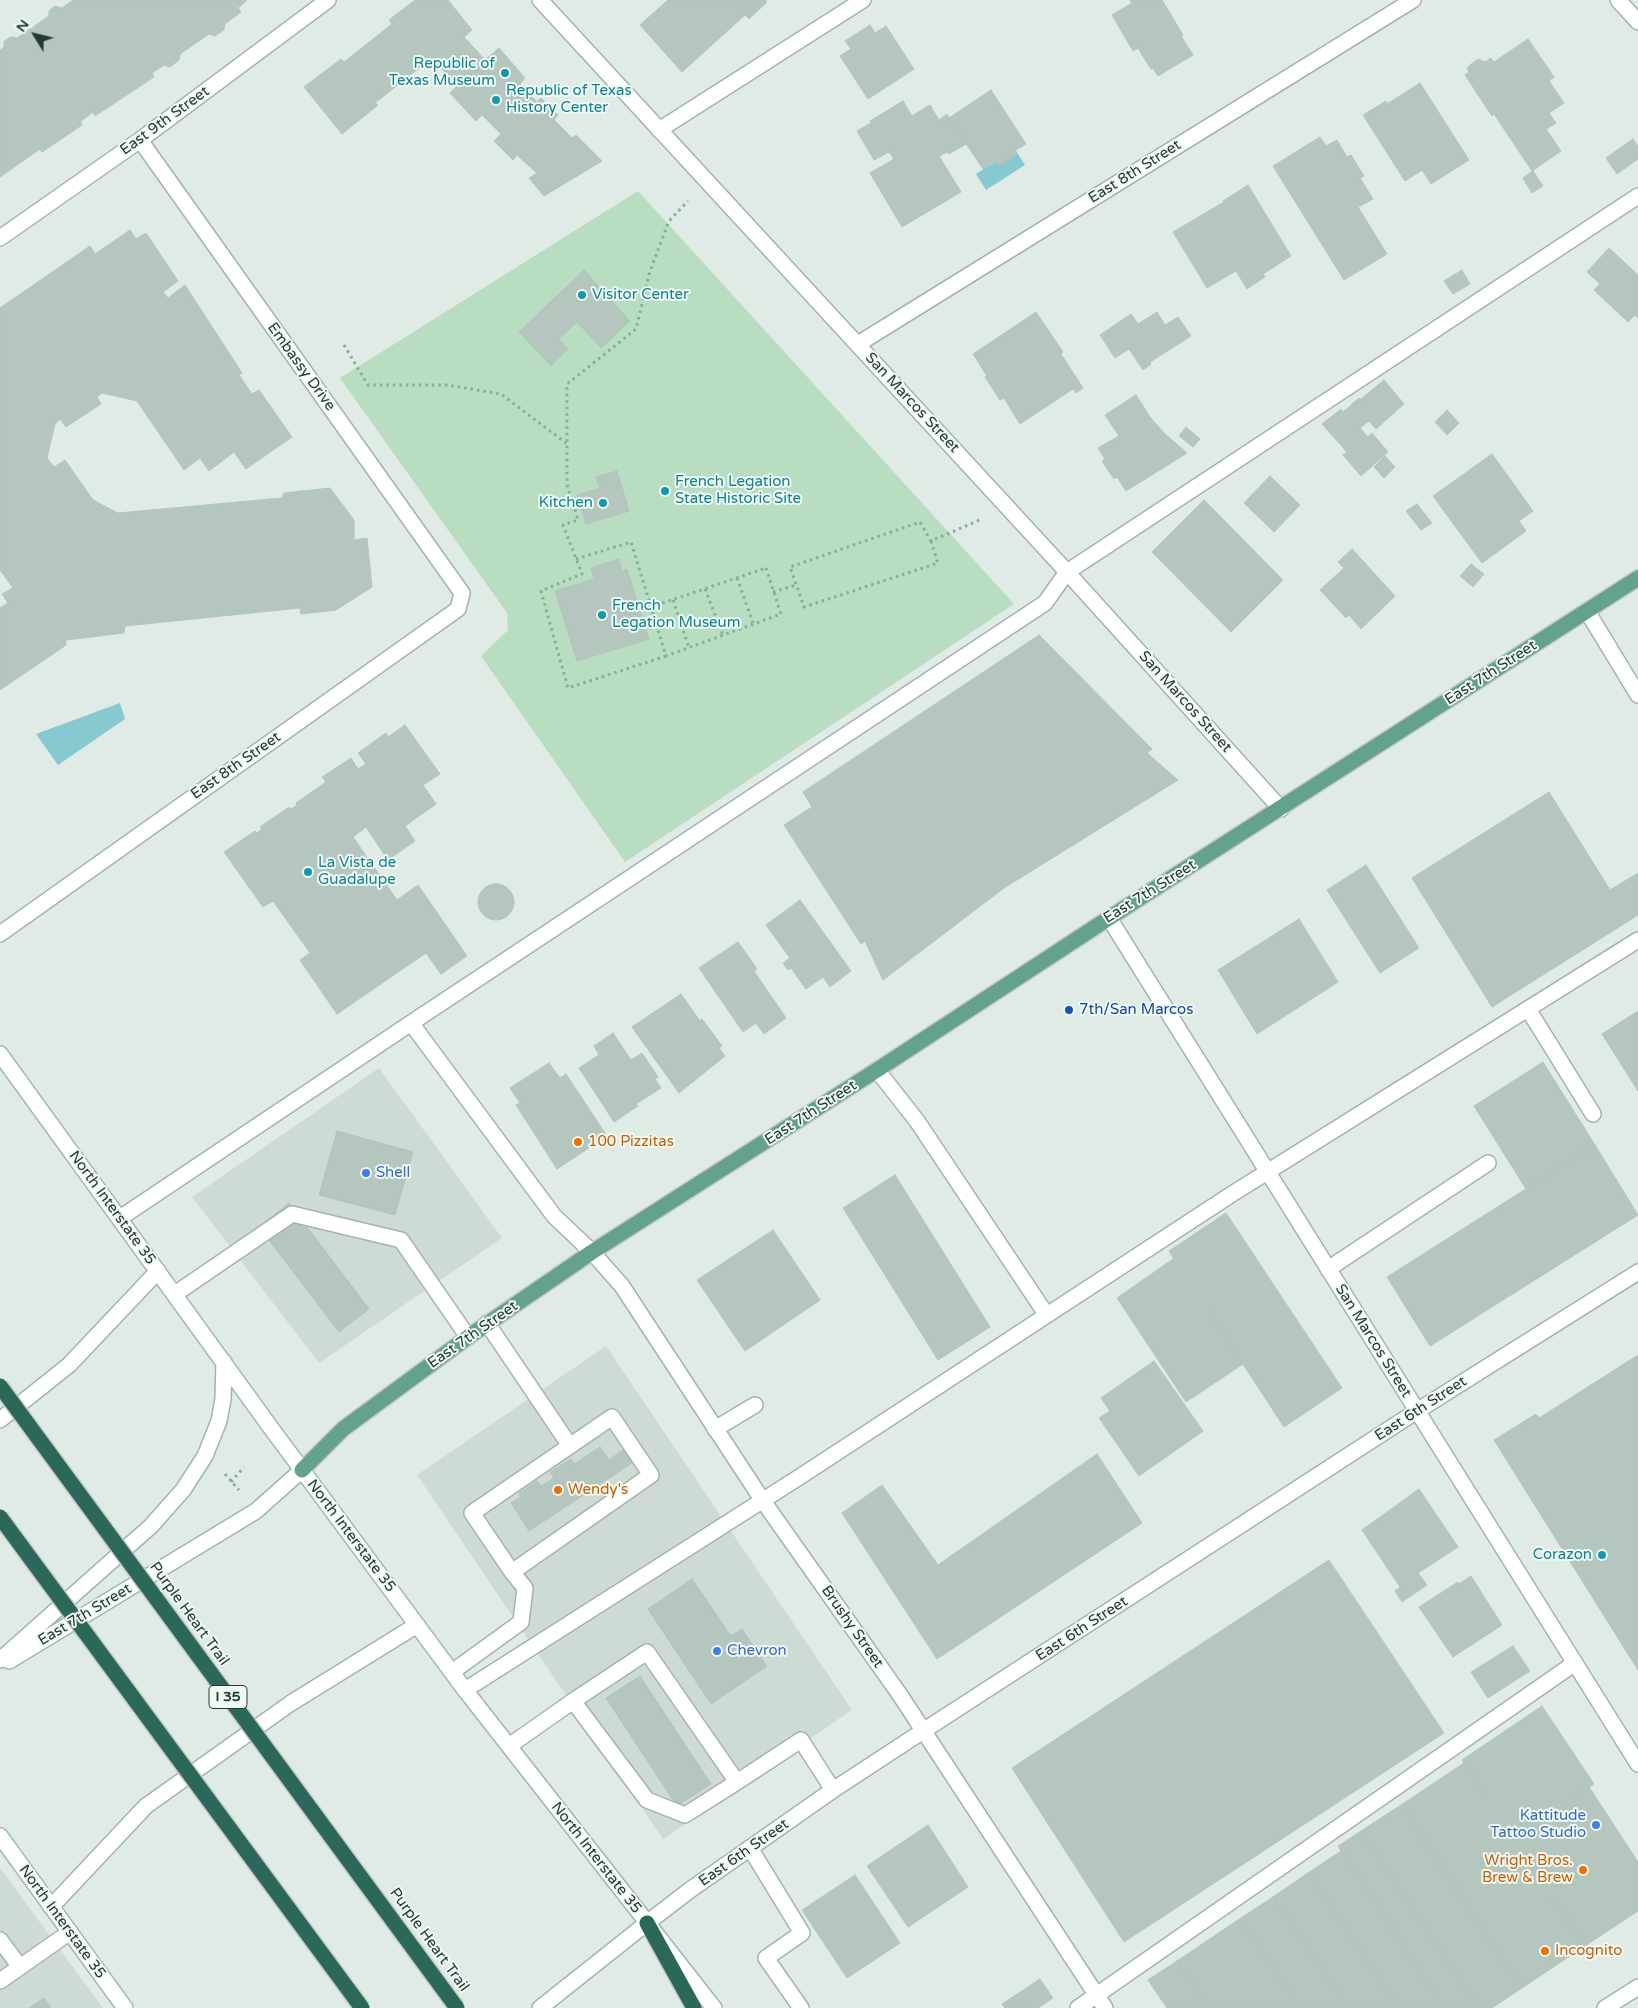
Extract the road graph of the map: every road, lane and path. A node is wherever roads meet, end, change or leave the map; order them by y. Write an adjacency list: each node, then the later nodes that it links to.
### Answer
1 (328, 0): 8 (street, East 9th Street)
2 (540, 0): 7 (street, San Marcos Street)
3 (862, 0): 7 (street)
4 (1413, 0): 12 (street, East 8th Street)
5 (1618, 0): 6 (street)
6 (1638, 22)
7 (659, 130): 9 (street, San Marcos Street)
8 (140, 140): 11 (street, East 9th Street); 24 (street, Embassy Drive)
9 (707, 182): 12 (street, San Marcos Street); 14 (path)
10 (1638, 196): 18 (street)
11 (0, 238)
12 (858, 344): 15 (street, San Marcos Street)
13 (344, 345): 14 (path)
14 (566, 443): 17 (path)
15 (1008, 507): 16 (path); 18 (street, San Marcos Street)
16 (931, 541): 21 (path); 21 (path)
17 (576, 559): 26 (path); 31 (path)
18 (1067, 572): 33 (street, San Marcos Street); 38 (street)
19 (737, 578): 22 (path); 23 (path); 28 (path)
20 (1638, 578): 27 (main road, East 7th Street)
21 (796, 585): 23 (path)
22 (705, 589): 25 (path); 29 (path)
23 (773, 592): 28 (path)
24 (462, 593): 35 (street, East 8th Street)
25 (672, 600): 26 (path); 30 (path)
26 (651, 607): 31 (path)
27 (1587, 611): 32 (street); 33 (main road, East 7th Street)
28 (753, 624): 29 (path)
29 (723, 635): 30 (path)
30 (689, 648): 31 (path)
31 (666, 656)
32 (1638, 695)
33 (1281, 809): 34 (main road, East 7th Street)
34 (1109, 918): 40 (main road, East 7th Street); 43 (street, San Marcos Street)
35 (0, 934)
36 (1638, 940): 37 (street)
37 (1528, 1009): 41 (street); 43 (street)
38 (411, 1023): 44 (street); 45 (street, Brushy Street)
39 (0, 1054): 44 (street, North Interstate 35)
40 (878, 1070): 45 (main road, East 7th Street); 50 (street)
41 (1593, 1114)
42 (1488, 1163): 46 (street)
43 (1267, 1172): 46 (street, San Marcos Street); 50 (street)
44 (120, 1218): 47 (street, North Interstate 35)
45 (592, 1252): 51 (main road, East 7th Street); 58 (street, Brushy Street)
46 (1328, 1269): 56 (street, San Marcos Street)
47 (158, 1271): 49 (street, North Interstate 35); 57 (street)
48 (1638, 1272): 56 (street, East 6th Street)
49 (175, 1294): 52 (street); 53 (street, North Interstate 35)
50 (1046, 1314): 65 (street)
51 (487, 1323): 52 (main road, East 7th Street); 59 (street)
52 (468, 1337): 61 (main road, East 7th Street)
53 (224, 1362): 61 (street, North Interstate 35); 69 (street)
54 (0, 1386): 92 (highway, Purple Heart Trail / I 35, bridge)
55 (755, 1405): 58 (street)
56 (1417, 1411): 70 (street, San Marcos Street); 75 (street, East 6th Street)
57 (0, 1420)
58 (715, 1429): 65 (street, Brushy Street)
59 (570, 1446): 67 (street); 67 (street)
60 (244, 1467): 63 (path)
61 (302, 1470): 68 (street, North Interstate 35); 71 (street, East 7th Street)
62 (224, 1474): 63 (path)
63 (231, 1482): 64 (path)
64 (241, 1492)
65 (763, 1501): 73 (street); 75 (street, Brushy Street)
66 (0, 1517): 91 (highway, bridge)
67 (512, 1572): 72 (street)
68 (417, 1625): 72 (street, North Interstate 35); 82 (street)
69 (0, 1660)
70 (1575, 1663): 77 (street, San Marcos Street); 89 (street)
71 (0, 1667)
72 (452, 1672): 73 (street, North Interstate 35)
73 (465, 1690): 76 (street, North Interstate 35)
74 (573, 1701): 76 (street); 78 (street); 78 (street)
75 (924, 1731): 79 (street, East 6th Street); 89 (street, Brushy Street)
76 (509, 1746): 83 (street, North Interstate 35)
77 (1638, 1764)
78 (737, 1782): 79 (street)
79 (833, 1790): 81 (street, East 6th Street)
80 (0, 1836): 82 (street, North Interstate 35)
81 (750, 1848): 83 (street, East 6th Street); 96 (street)
82 (51, 1907): 84 (street, North Interstate 35)
83 (647, 1924): 93 (street, East 6th Street); 94 (highway); 95 (street, North Interstate 35)
84 (70, 1932): 86 (street); 90 (street, North Interstate 35)
85 (0, 1940): 86 (street)
86 (20, 1967): 87 (street)
87 (0, 1981)
88 (1638, 1987): 99 (street)
89 (1097, 1995): 97 (street); 98 (street, Brushy Street)
90 (125, 2008)
91 (362, 2008)
92 (456, 2008)
93 (540, 2008)
94 (694, 2008)
95 (714, 2008)
96 (801, 2008)
97 (1078, 2008)
98 (1105, 2008)
99 (1605, 2008)

